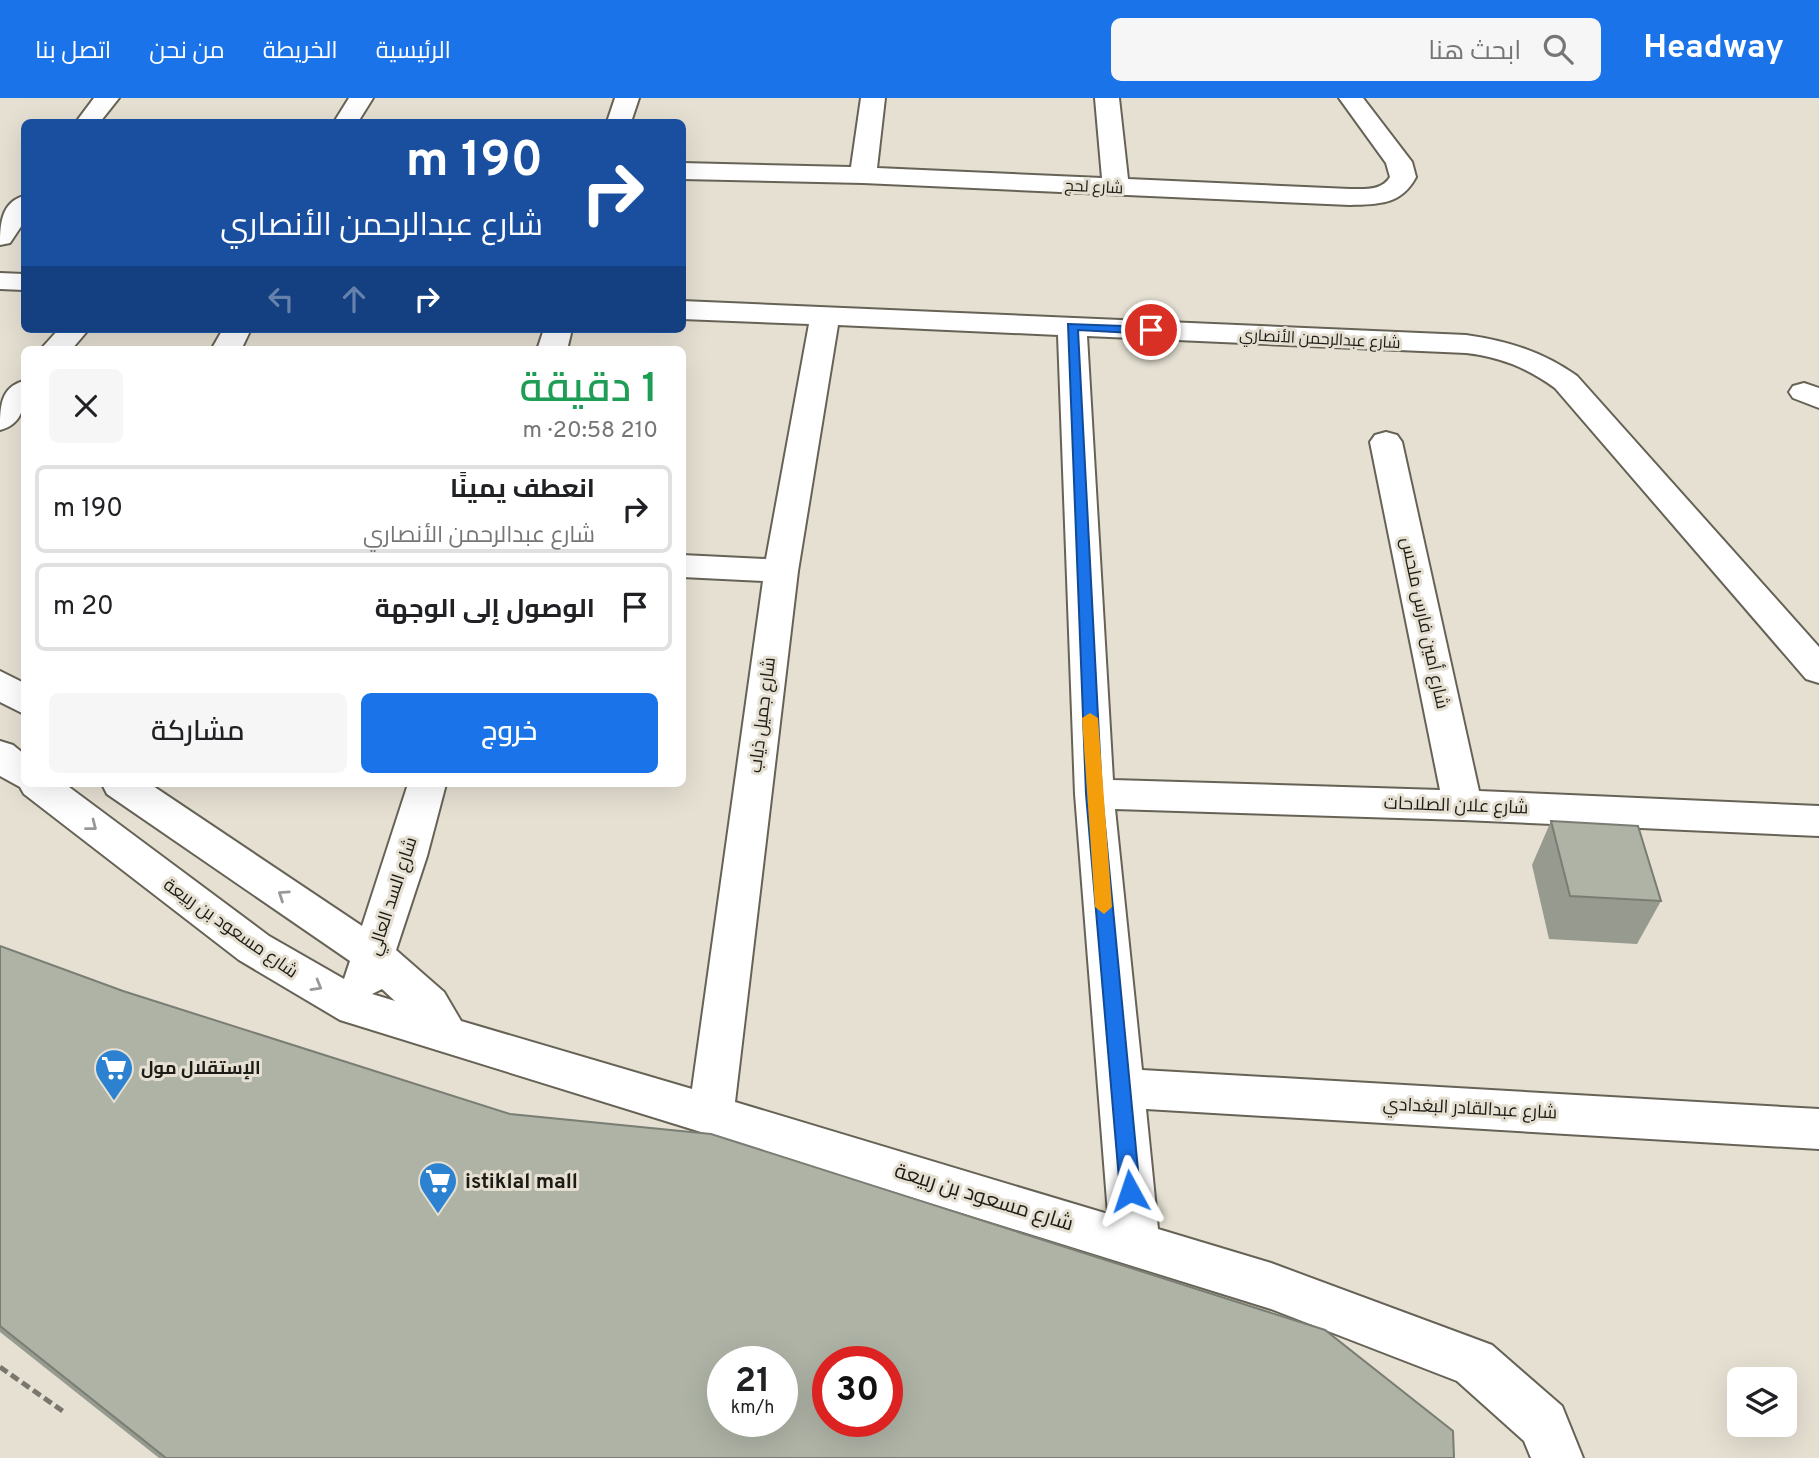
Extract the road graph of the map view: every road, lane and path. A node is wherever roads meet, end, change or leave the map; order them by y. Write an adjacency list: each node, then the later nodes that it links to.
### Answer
1 (107, 98): 7 (street)
2 (360, 98): 8 (street)
3 (627, 98): 9 (street)
4 (873, 98): 11 (street)
5 (1107, 98): 12 (street)
6 (1351, 98): 12 (street, شارع لحج)
7 (90, 119)
8 (348, 119)
9 (620, 119)
10 (686, 171): 11 (street, شارع لحج)
11 (863, 175): 12 (street, شارع لحج)
12 (1116, 188)
13 (21, 208): 14 (street)
14 (0, 237)
15 (0, 281): 16 (street)
16 (21, 282)
17 (686, 310): 18 (street, شارع عبدالرحمن الأنصاري)
18 (824, 318): 19 (street, شارع عبدالرحمن الأنصاري); 26 (street, شارع جميل ذياب)
19 (1072, 327): 27 (street, شارع عبدالرحمن الأنصاري); 33 (street)
20 (71, 333): 21 (street)
21 (59, 346)
22 (21, 394): 23 (street)
23 (0, 421)
24 (1386, 442): 34 (street, شارع أمين فارس ملحس)
25 (686, 566): 26 (street)
26 (781, 571): 40 (street, شارع جميل ذياب)
27 (1819, 670)
28 (0, 755): 29 (street)
29 (21, 772)
30 (42, 787): 37 (street, شارع مسعود بن ربيعة, one-way to 37)
31 (125, 787): 36 (street, one-way to 31)
32 (426, 787): 36 (street, شارع السد العالي)
33 (1094, 794): 34 (street, شارع علان الصلاحات); 39 (street)
34 (1463, 805): 35 (street, شارع علان الصلاحات)
35 (1819, 821)
36 (373, 955): 37 (street, شارع السد العالي); 38 (street)
37 (355, 1007): 38 (street, شارع مسعود بن ربيعة)
38 (445, 1032): 40 (street, شارع مسعود بن ربيعة)
39 (1120, 1088): 41 (street, شارع عبدالقادر البغدادي); 42 (street)
40 (711, 1114): 42 (street, شارع مسعود بن ربيعة)
41 (1819, 1129)
42 (1135, 1242): 45 (street, شارع مسعود بن ربيعة)
43 (0, 1367): 44 (path)
44 (64, 1412)
45 (1557, 1458)

